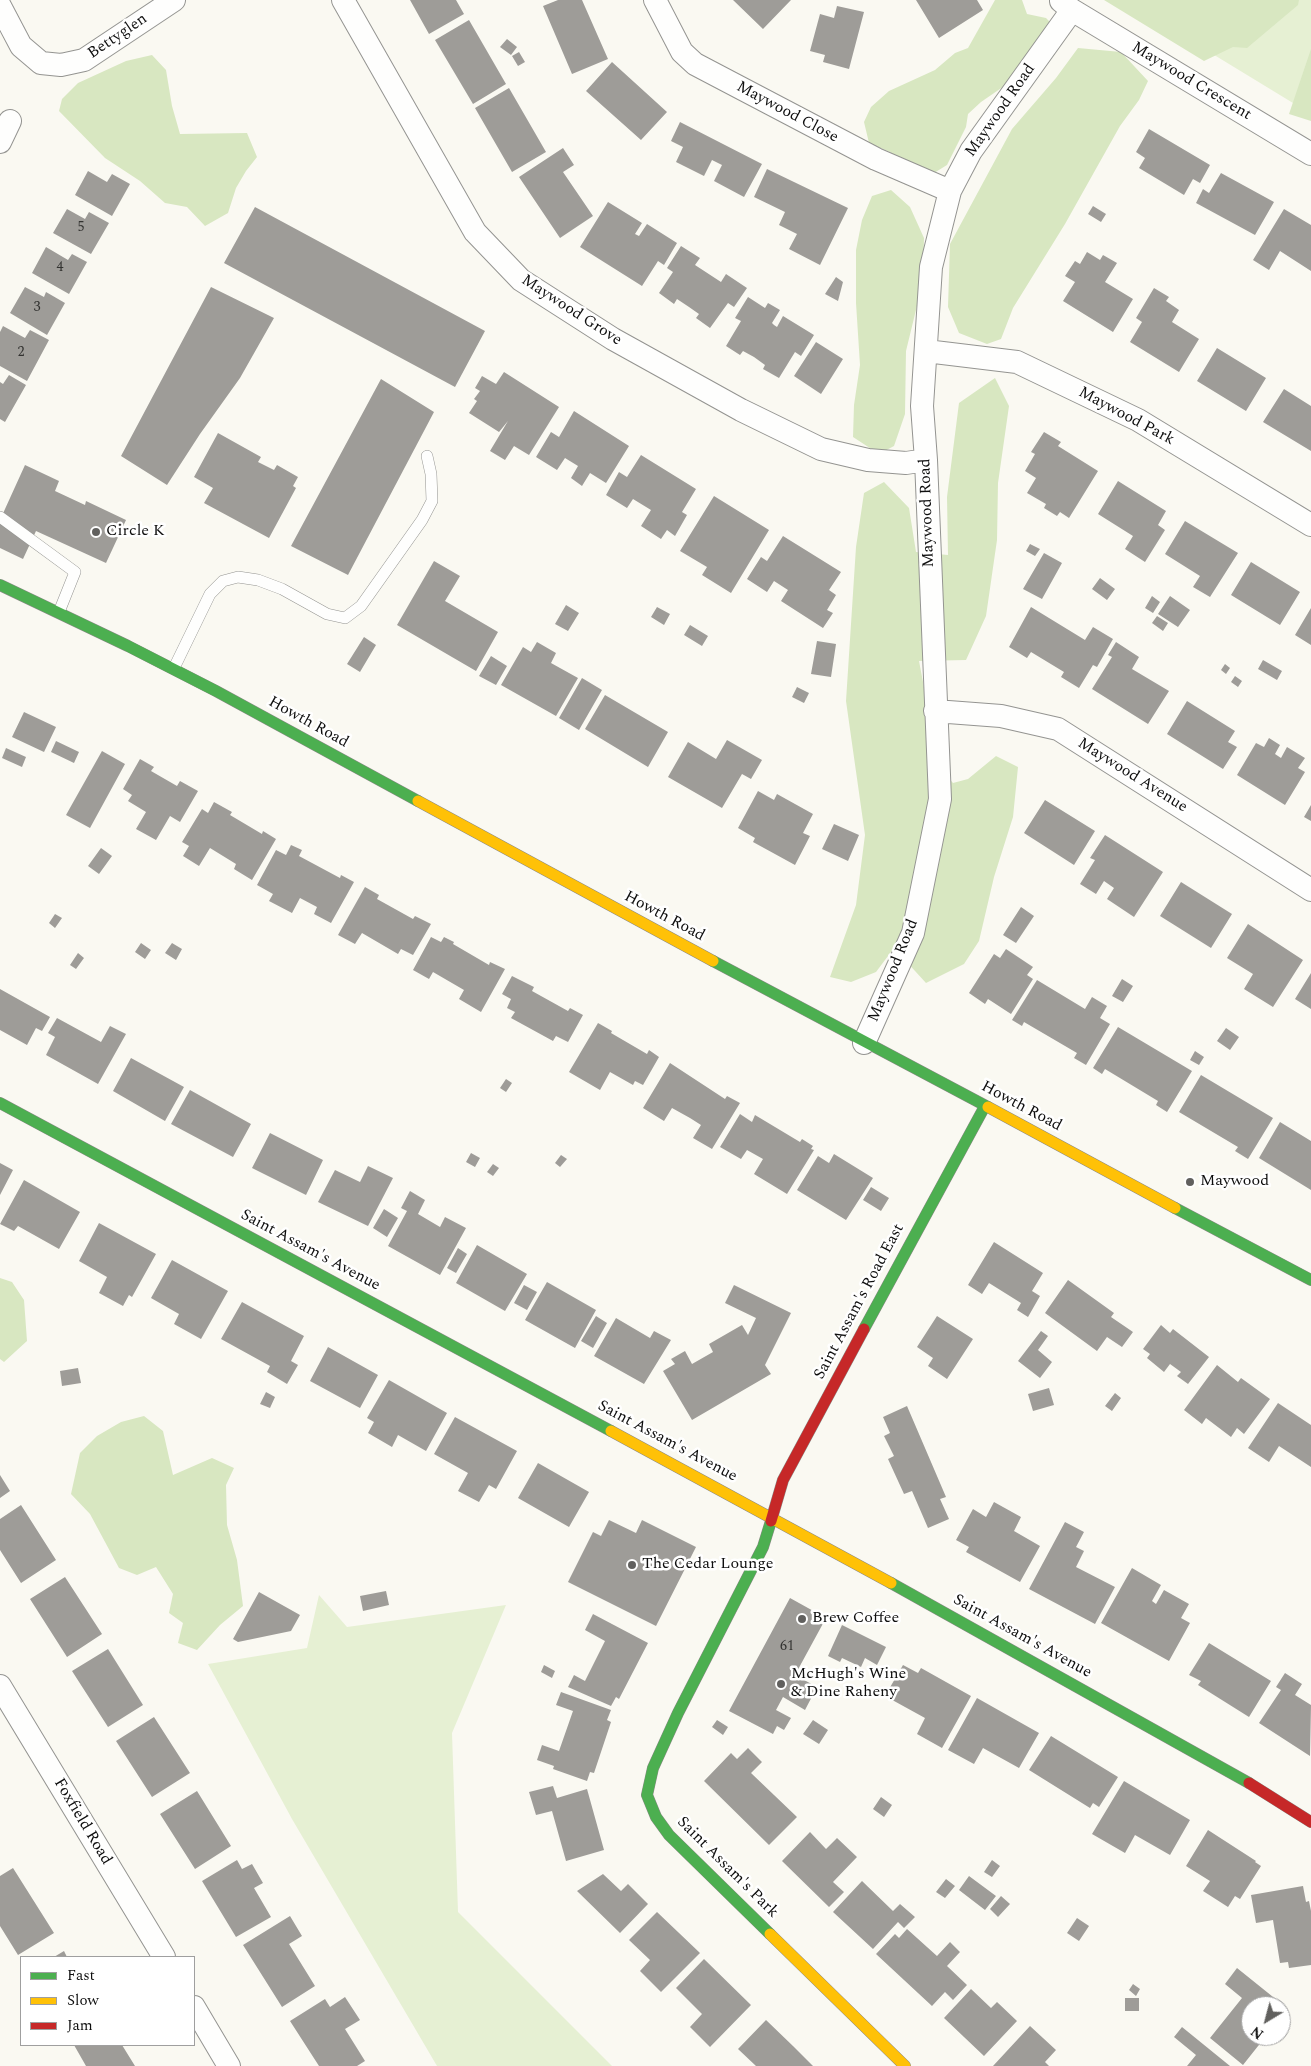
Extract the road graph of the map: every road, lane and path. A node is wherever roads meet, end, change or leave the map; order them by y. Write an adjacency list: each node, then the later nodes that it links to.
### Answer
1 (174, 0): 5 (street, Bettyglen)
2 (343, 0): 12 (street, Maywood Grove)
3 (655, 0): 9 (street, Maywood Close)
4 (1066, 5): 8 (street, Maywood Crescent); 9 (street, Maywood Road)
5 (0, 6)
6 (10, 121): 7 (street)
7 (0, 142)
8 (1311, 154)
9 (950, 191): 10 (street, Maywood Road)
10 (926, 351): 12 (street, Maywood Road); 14 (street, Maywood Park)
11 (427, 456): 17 (lane)
12 (926, 460): 18 (street, Maywood Road)
13 (0, 517): 16 (lane)
14 (1311, 525)
15 (0, 585): 16 (street, Howth Road)
16 (59, 612): 17 (street, Howth Road)
17 (174, 668): 20 (street, Howth Road)
18 (936, 711): 19 (street, Maywood Avenue); 20 (street, Maywood Road)
19 (1311, 890)
20 (864, 1043): 22 (street, Howth Road)
21 (0, 1103): 24 (street, Saint Assam's Avenue)
22 (985, 1106): 23 (street, Howth Road); 24 (street, Saint Assam's Road East)
23 (1311, 1280)
24 (772, 1517): 26 (street, Saint Assam's Avenue); 30 (street, Saint Assam's Park)
25 (0, 1686): 27 (street, Foxfield Road)
26 (1311, 1822)
27 (163, 1956)
28 (195, 2009): 29 (street)
29 (229, 2066)
30 (905, 2066)

